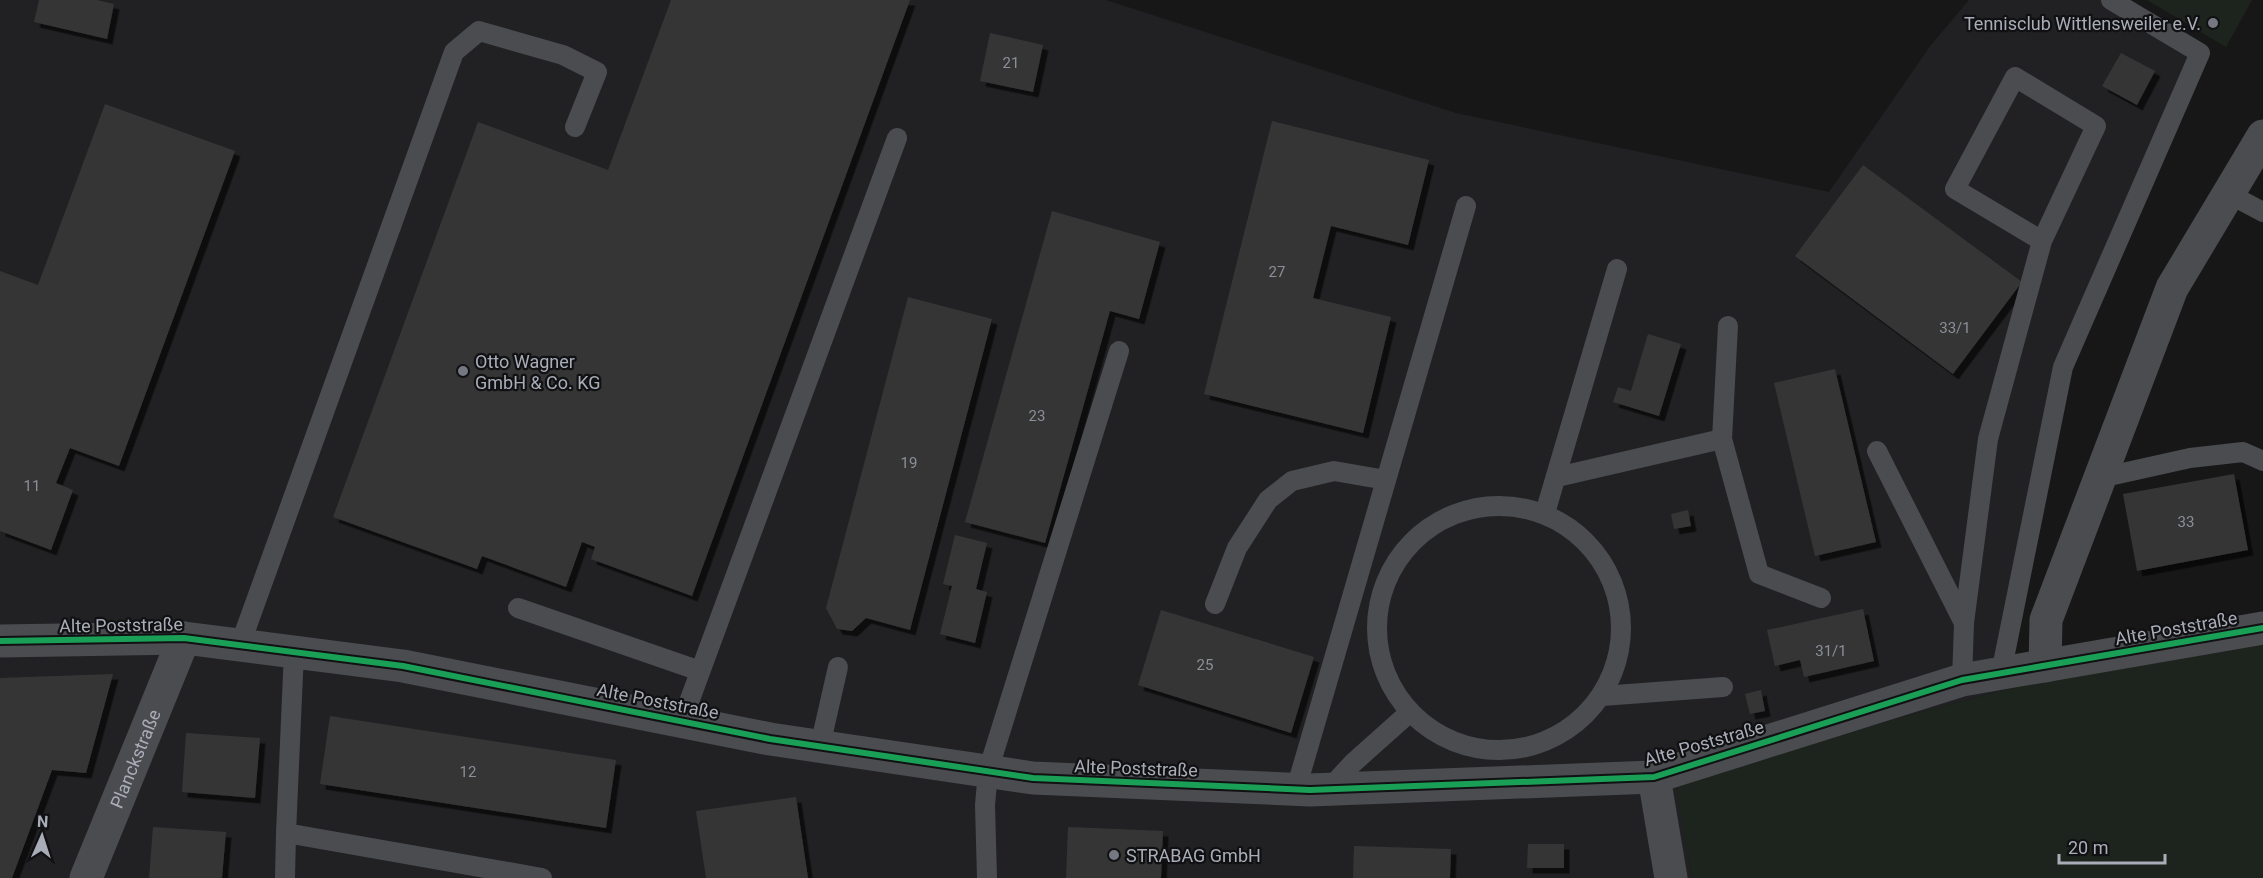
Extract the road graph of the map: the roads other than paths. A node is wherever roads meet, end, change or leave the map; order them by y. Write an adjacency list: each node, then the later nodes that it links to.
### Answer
1 (2111, 0): 31 (lane)
2 (575, 127): 26 (lane)
3 (2263, 136): 5 (street)
4 (897, 138): 30 (lane)
5 (2229, 194): 7 (lane); 16 (street)
6 (1466, 206): 17 (lane)
7 (2263, 212)
8 (2042, 241): 8 (lane); 22 (lane)
9 (1617, 269): 15 (lane)
10 (1728, 326): 12 (lane)
11 (1119, 351): 38 (lane)
12 (1722, 439): 15 (lane); 19 (lane)
13 (1877, 451): 22 (lane)
14 (2263, 461): 16 (lane)
15 (1557, 477): 18 (lane)
16 (2100, 478): 28 (street)
17 (1386, 480): 20 (lane); 40 (lane)
18 (1545, 513): 34 (lane); 35 (lane)
19 (1821, 598)
20 (1215, 604)
21 (518, 608): 30 (lane)
22 (1964, 623): 32 (lane)
23 (2263, 628): 28 (street, Alte Poststraße)
24 (184, 638): 25 (street, Alte Poststraße); 26 (street, Alte Poststraße); 43 (street, Planckstraße)
25 (0, 641)
26 (240, 645): 27 (street, Alte Poststraße)
27 (294, 652): 36 (street, Alte Poststraße); 42 (lane)
28 (2044, 666): 31 (street, Alte Poststraße)
29 (838, 667): 37 (lane)
30 (700, 671): 36 (lane)
31 (2001, 673): 32 (street, Alte Poststraße)
32 (1962, 680): 39 (street, Alte Poststraße)
33 (1723, 687): 34 (lane)
34 (1602, 696): 35 (lane)
35 (1409, 712): 41 (lane)
36 (682, 721): 37 (street, Alte Poststraße)
37 (820, 746): 38 (street, Alte Poststraße)
38 (987, 771): 40 (street, Alte Poststraße); 46 (lane)
39 (1654, 777): 41 (street, Alte Poststraße); 47 (street)
40 (1296, 789): 41 (street, Alte Poststraße)
41 (1329, 789)
42 (286, 833): 44 (lane); 45 (lane)
43 (86, 878)
44 (285, 878)
45 (542, 878)
46 (987, 878)
47 (1671, 878)

